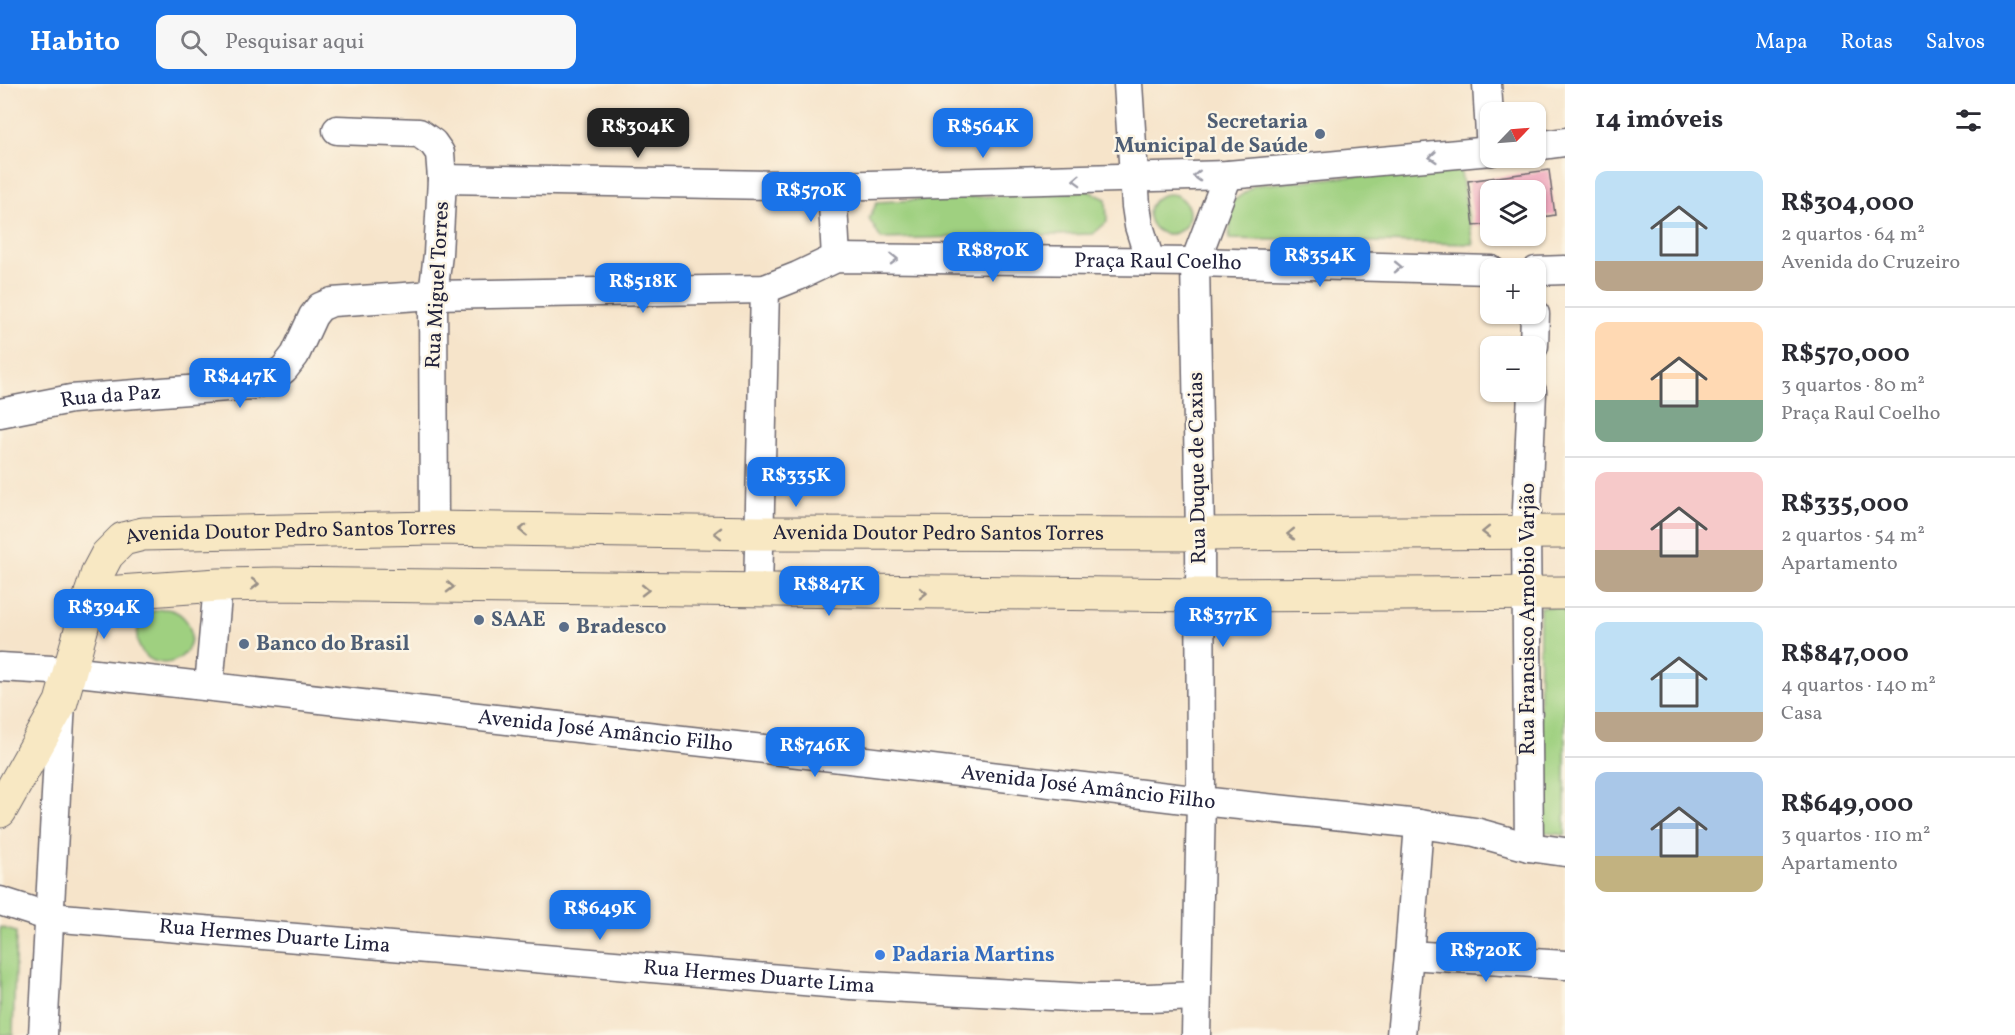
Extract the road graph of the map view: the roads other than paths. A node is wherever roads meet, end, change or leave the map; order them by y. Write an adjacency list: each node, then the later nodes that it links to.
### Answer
1 (1128, 84): 9 (street)
2 (1487, 84): 3 (street)
3 (1488, 102)
4 (337, 130): 10 (street, Rua Miguel Torres)
5 (1565, 142): 6 (street)
6 (1546, 145)
7 (1480, 152): 8 (street, one-way to 8)
8 (1228, 175): 9 (street, one-way to 9); 14 (street)
9 (1135, 178): 11 (street, one-way to 11); 13 (street)
10 (442, 179): 11 (street); 19 (street, Rua Miguel Torres)
11 (832, 186): 12 (street)
12 (836, 258): 13 (street, Praça Raul Coelho, one-way to 13); 18 (street)
13 (1150, 261): 14 (street, Praça Raul Coelho)
14 (1195, 262): 15 (street, Praça Raul Coelho, one-way to 15); 26 (street, Rua Duque de Caxias)
15 (1480, 270)
16 (1565, 270): 17 (street)
17 (1546, 271)
18 (765, 288): 19 (street); 25 (street)
19 (433, 295): 21 (street, Rua da Paz); 22 (street, Rua Miguel Torres)
20 (1532, 402): 23 (street, Rua Francisco Arnobio Varjão)
21 (0, 413)
22 (434, 528): 25 (main road, Avenida Doutor Pedro Santos Torres, one-way to 22); 31 (main road, Avenida Doutor Pedro Santos Torres)
23 (1526, 531): 24 (main road, Avenida Doutor Pedro Santos Torres); 26 (main road, Avenida Doutor Pedro Santos Torres, one-way to 26); 29 (street, Rua Francisco Arnobio Varjão)
24 (1565, 532)
25 (759, 533): 26 (main road, Avenida Doutor Pedro Santos Torres); 28 (street)
26 (1200, 534): 32 (street, Rua Duque de Caxias)
27 (218, 585): 28 (main road, Avenida Doutor Pedro Santos Torres, one-way to 28); 31 (main road, Avenida Doutor Pedro Santos Torres); 35 (street)
28 (758, 591): 32 (main road, Avenida Doutor Pedro Santos Torres, one-way to 32)
29 (1527, 593): 30 (main road, Avenida Doutor Pedro Santos Torres); 32 (main road, Avenida Doutor Pedro Santos Torres); 39 (street, Rua Francisco Arnobio Varjão)
30 (1565, 593)
31 (91, 594): 34 (main road)
32 (1200, 595): 36 (street, Rua Duque de Caxias)
33 (0, 667): 34 (street, Avenida José Amâncio Filho)
34 (65, 686): 35 (street, Avenida José Amâncio Filho); 37 (main road); 42 (street)
35 (208, 687): 36 (street, Avenida José Amâncio Filho)
36 (1201, 801): 38 (street, Avenida José Amâncio Filho); 45 (street, Rua Duque de Caxias)
37 (0, 811)
38 (1419, 824): 39 (street, Avenida José Amâncio Filho); 43 (street)
39 (1529, 847): 40 (street, Avenida José Amâncio Filho)
40 (1565, 852)
41 (0, 901): 42 (street, Rua Hermes Duarte Lima)
42 (50, 917): 45 (street, Rua Hermes Duarte Lima); 46 (street)
43 (1409, 955): 44 (street); 48 (street)
44 (1565, 965)
45 (1196, 996): 47 (street, Rua Duque de Caxias)
46 (43, 1035)
47 (1196, 1035)
48 (1401, 1035)

